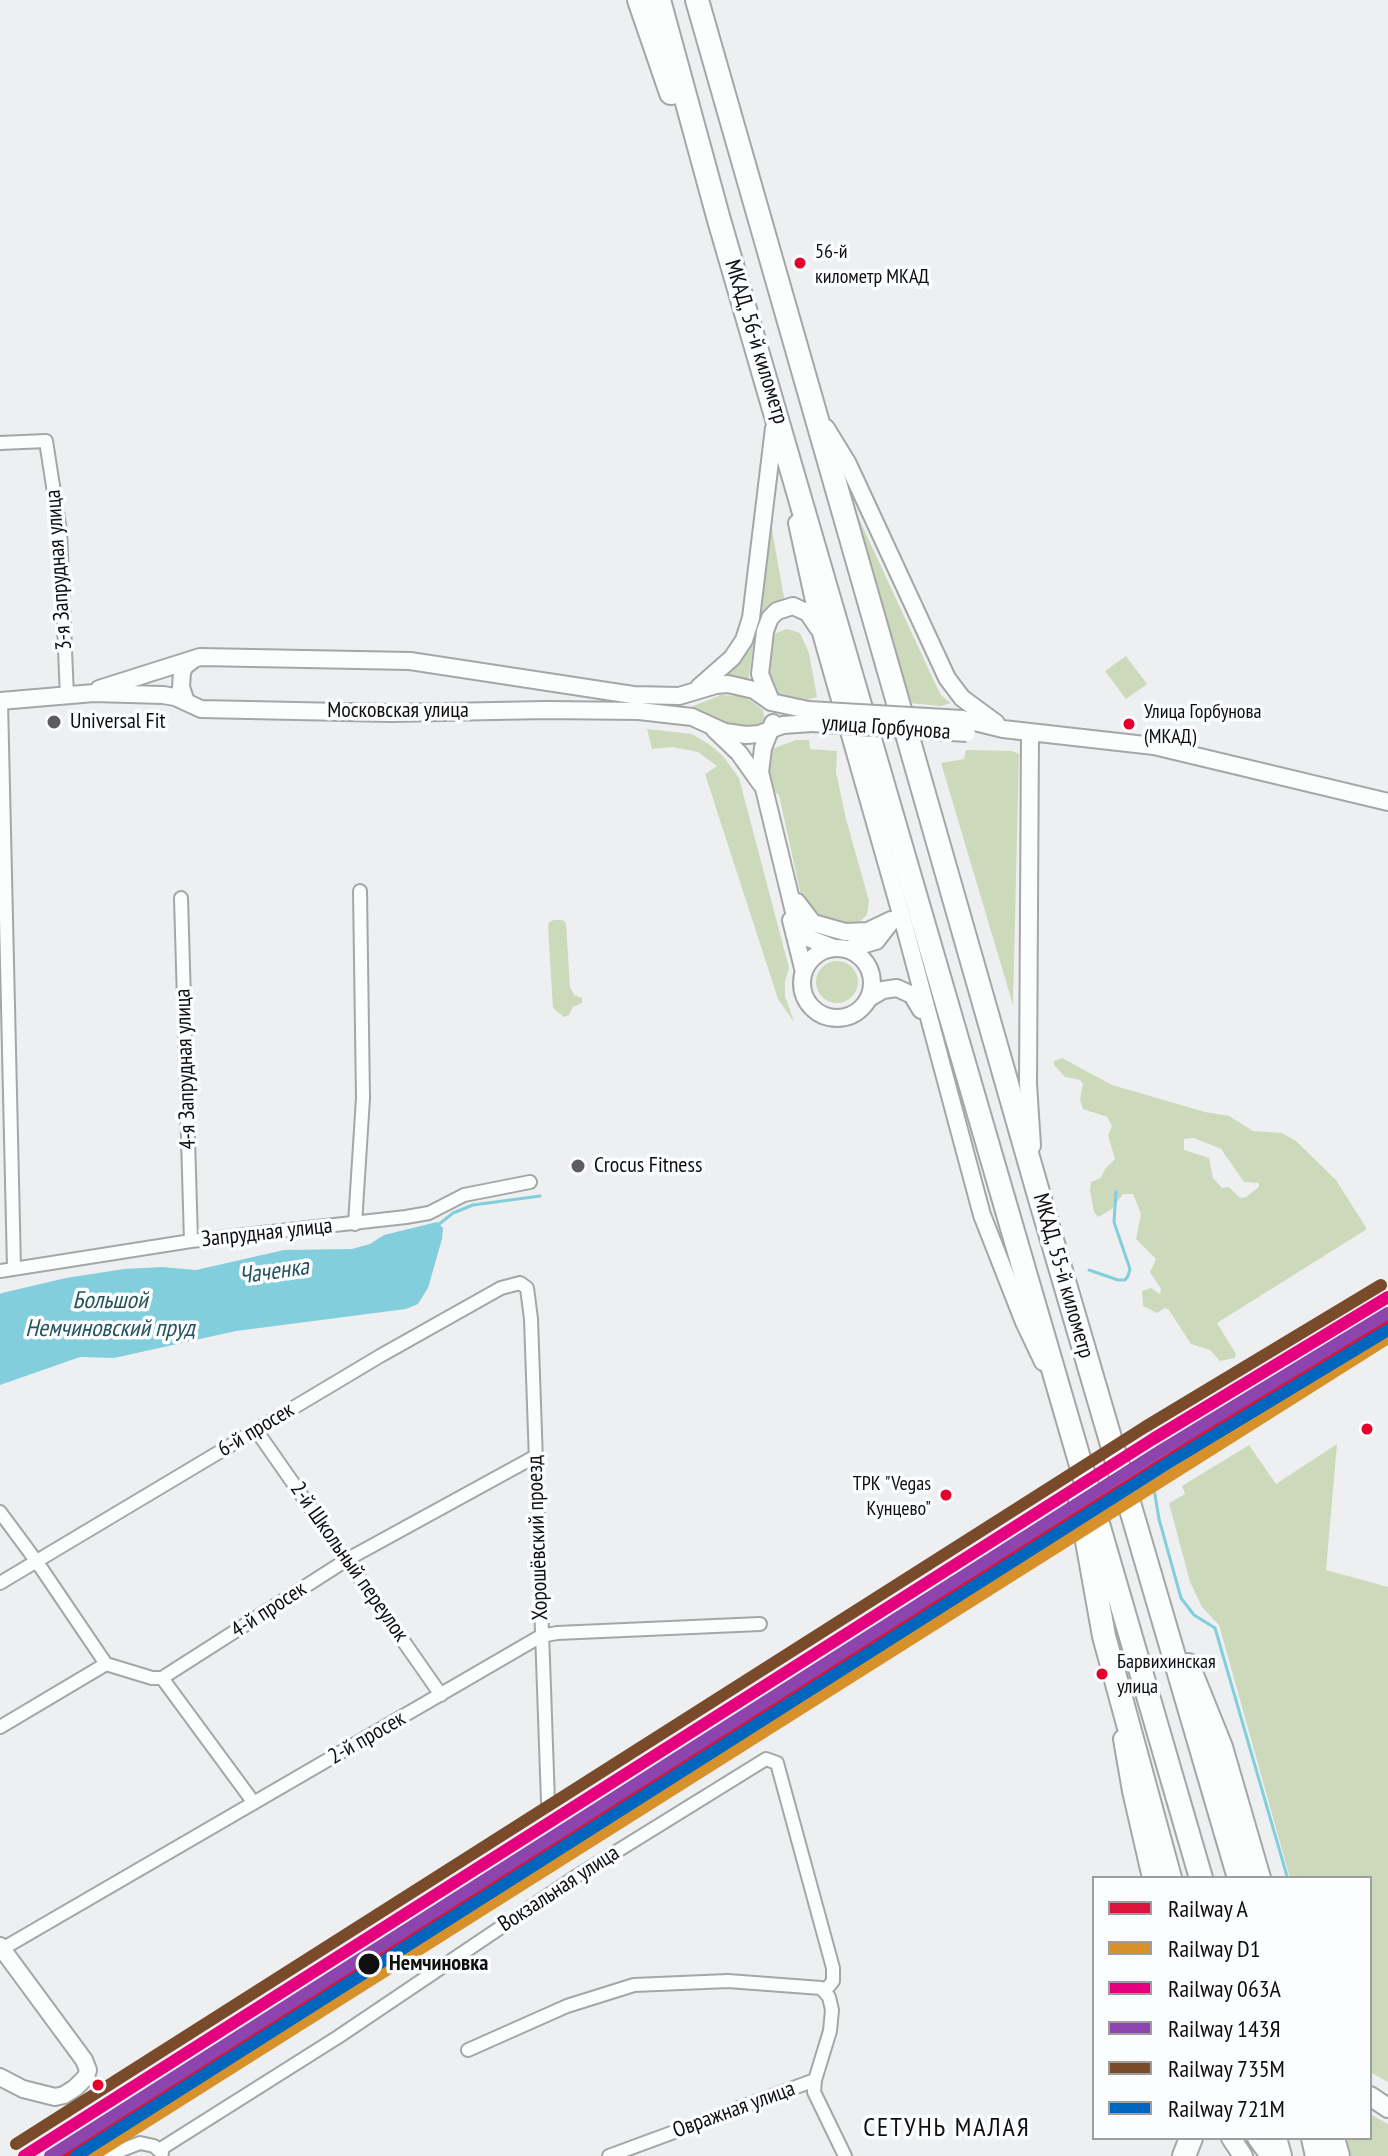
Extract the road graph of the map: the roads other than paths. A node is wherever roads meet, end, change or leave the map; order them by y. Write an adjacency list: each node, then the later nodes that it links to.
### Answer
1 (639, 0): 6 (highway)
2 (659, 0): 6 (highway, МКАД, 56-й километр)
3 (697, 0): 5 (highway, МКАД, 56-й километр)
4 (711, 0): 5 (highway)
5 (747, 168): 8 (highway, МКАД, 56-й километр)
6 (719, 220): 7 (highway, МКАД, 56-й километр)
7 (770, 389): 9 (street); 14 (highway, МКАД, 56-й километр)
8 (813, 407): 13 (highway, МКАД, 56-й километр); 23 (street)
9 (775, 422): 11 (street); 15 (street)
10 (0, 443): 17 (street, 3-я Запрудная улица)
11 (821, 633): 20 (street); 30 (street)
12 (196, 658): 15 (street, Московская улица); 16 (street, Московская улица); 19 (street)
13 (891, 674): 40 (highway, МКАД, 55-й километр)
14 (855, 684): 46 (highway, МКАД, 55-й километр)
15 (694, 691): 20 (street, Московская улица); 21 (street)
16 (87, 693): 17 (street, Московская улица); 19 (street, Московская улица)
17 (67, 697): 18 (street, Московская улица)
18 (0, 701): 43 (street)
19 (186, 702): 21 (street, Московская улица)
20 (771, 702): 22 (street, улица Горбунова); 26 (street)
21 (683, 715): 24 (street, Московская улица)
22 (810, 717): 23 (street, улица Горбунова, bridge); 26 (street, улица Горбунова)
23 (971, 720): 25 (street, улица Горбунова); 25 (street)
24 (710, 725): 26 (street, улица Горбунова); 28 (street)
25 (1003, 729): 27 (street, улица Горбунова)
26 (770, 730): 28 (street)
27 (1030, 732): 29 (street, улица Горбунова); 40 (street)
28 (762, 786): 31 (street)
29 (1388, 802)
30 (889, 870): 34 (street); 38 (street)
31 (788, 883): 34 (street); 35 (street); 36 (street)
32 (360, 891): 41 (street)
33 (181, 898): 42 (street, 4-я Запрудная улица)
34 (891, 920): 35 (street)
35 (841, 948): 36 (street); 37 (street)
36 (804, 972): 37 (street)
37 (868, 999): 38 (street)
38 (931, 1031): 46 (street)
39 (530, 1182): 41 (street, Запрудная улица)
40 (1040, 1199): 54 (highway, МКАД, 55-й километр)
41 (355, 1224): 42 (street, Запрудная улица)
42 (191, 1241): 43 (street, Запрудная улица)
43 (14, 1268): 44 (street, Запрудная улица)
44 (0, 1271)
45 (514, 1283): 48 (street, 6-й просек); 49 (street, Хорошёвский проезд)
46 (1063, 1403): 47 (highway, МКАД, 55-й километр)
47 (1071, 1429): 60 (highway); 66 (highway, МКАД, 55-й километр)
48 (256, 1430): 51 (street, 2-й Школьный переулок); 52 (street, 6-й просек)
49 (536, 1456): 51 (street, 4-й просек); 56 (street, Хорошёвский проезд)
50 (0, 1512): 52 (street)
51 (348, 1559): 58 (street, 4-й просек); 59 (street, 2-й Школьный переулок)
52 (37, 1562): 53 (street, 6-й просек); 57 (street)
53 (0, 1583)
54 (1158, 1603): 67 (highway, МКАД, 55-й километр); 68 (highway)
55 (760, 1624): 56 (street, 2-й просек)
56 (541, 1636): 59 (street, 2-й просек); 62 (street, Хорошёвский проезд)
57 (106, 1664): 58 (street); 61 (street)
58 (162, 1678): 63 (street)
59 (441, 1695): 63 (street, 2-й просек)
60 (1119, 1696): 64 (main road); 65 (highway)
61 (0, 1727)
62 (548, 1802)
63 (254, 1803): 69 (street, 2-й просек)
64 (1152, 1876)
65 (1169, 1876)
66 (1200, 1876)
67 (1238, 1876)
68 (1258, 1876)
69 (1, 1948): 72 (street)
70 (825, 1991): 71 (street); 73 (street); 74 (street, Вокзальная улица)
71 (468, 2050)
72 (0, 2077)
73 (815, 2080): 76 (street, Овражная улица); 77 (street)
74 (161, 2153): 75 (street)
75 (106, 2156)
76 (609, 2156)
77 (845, 2156)

